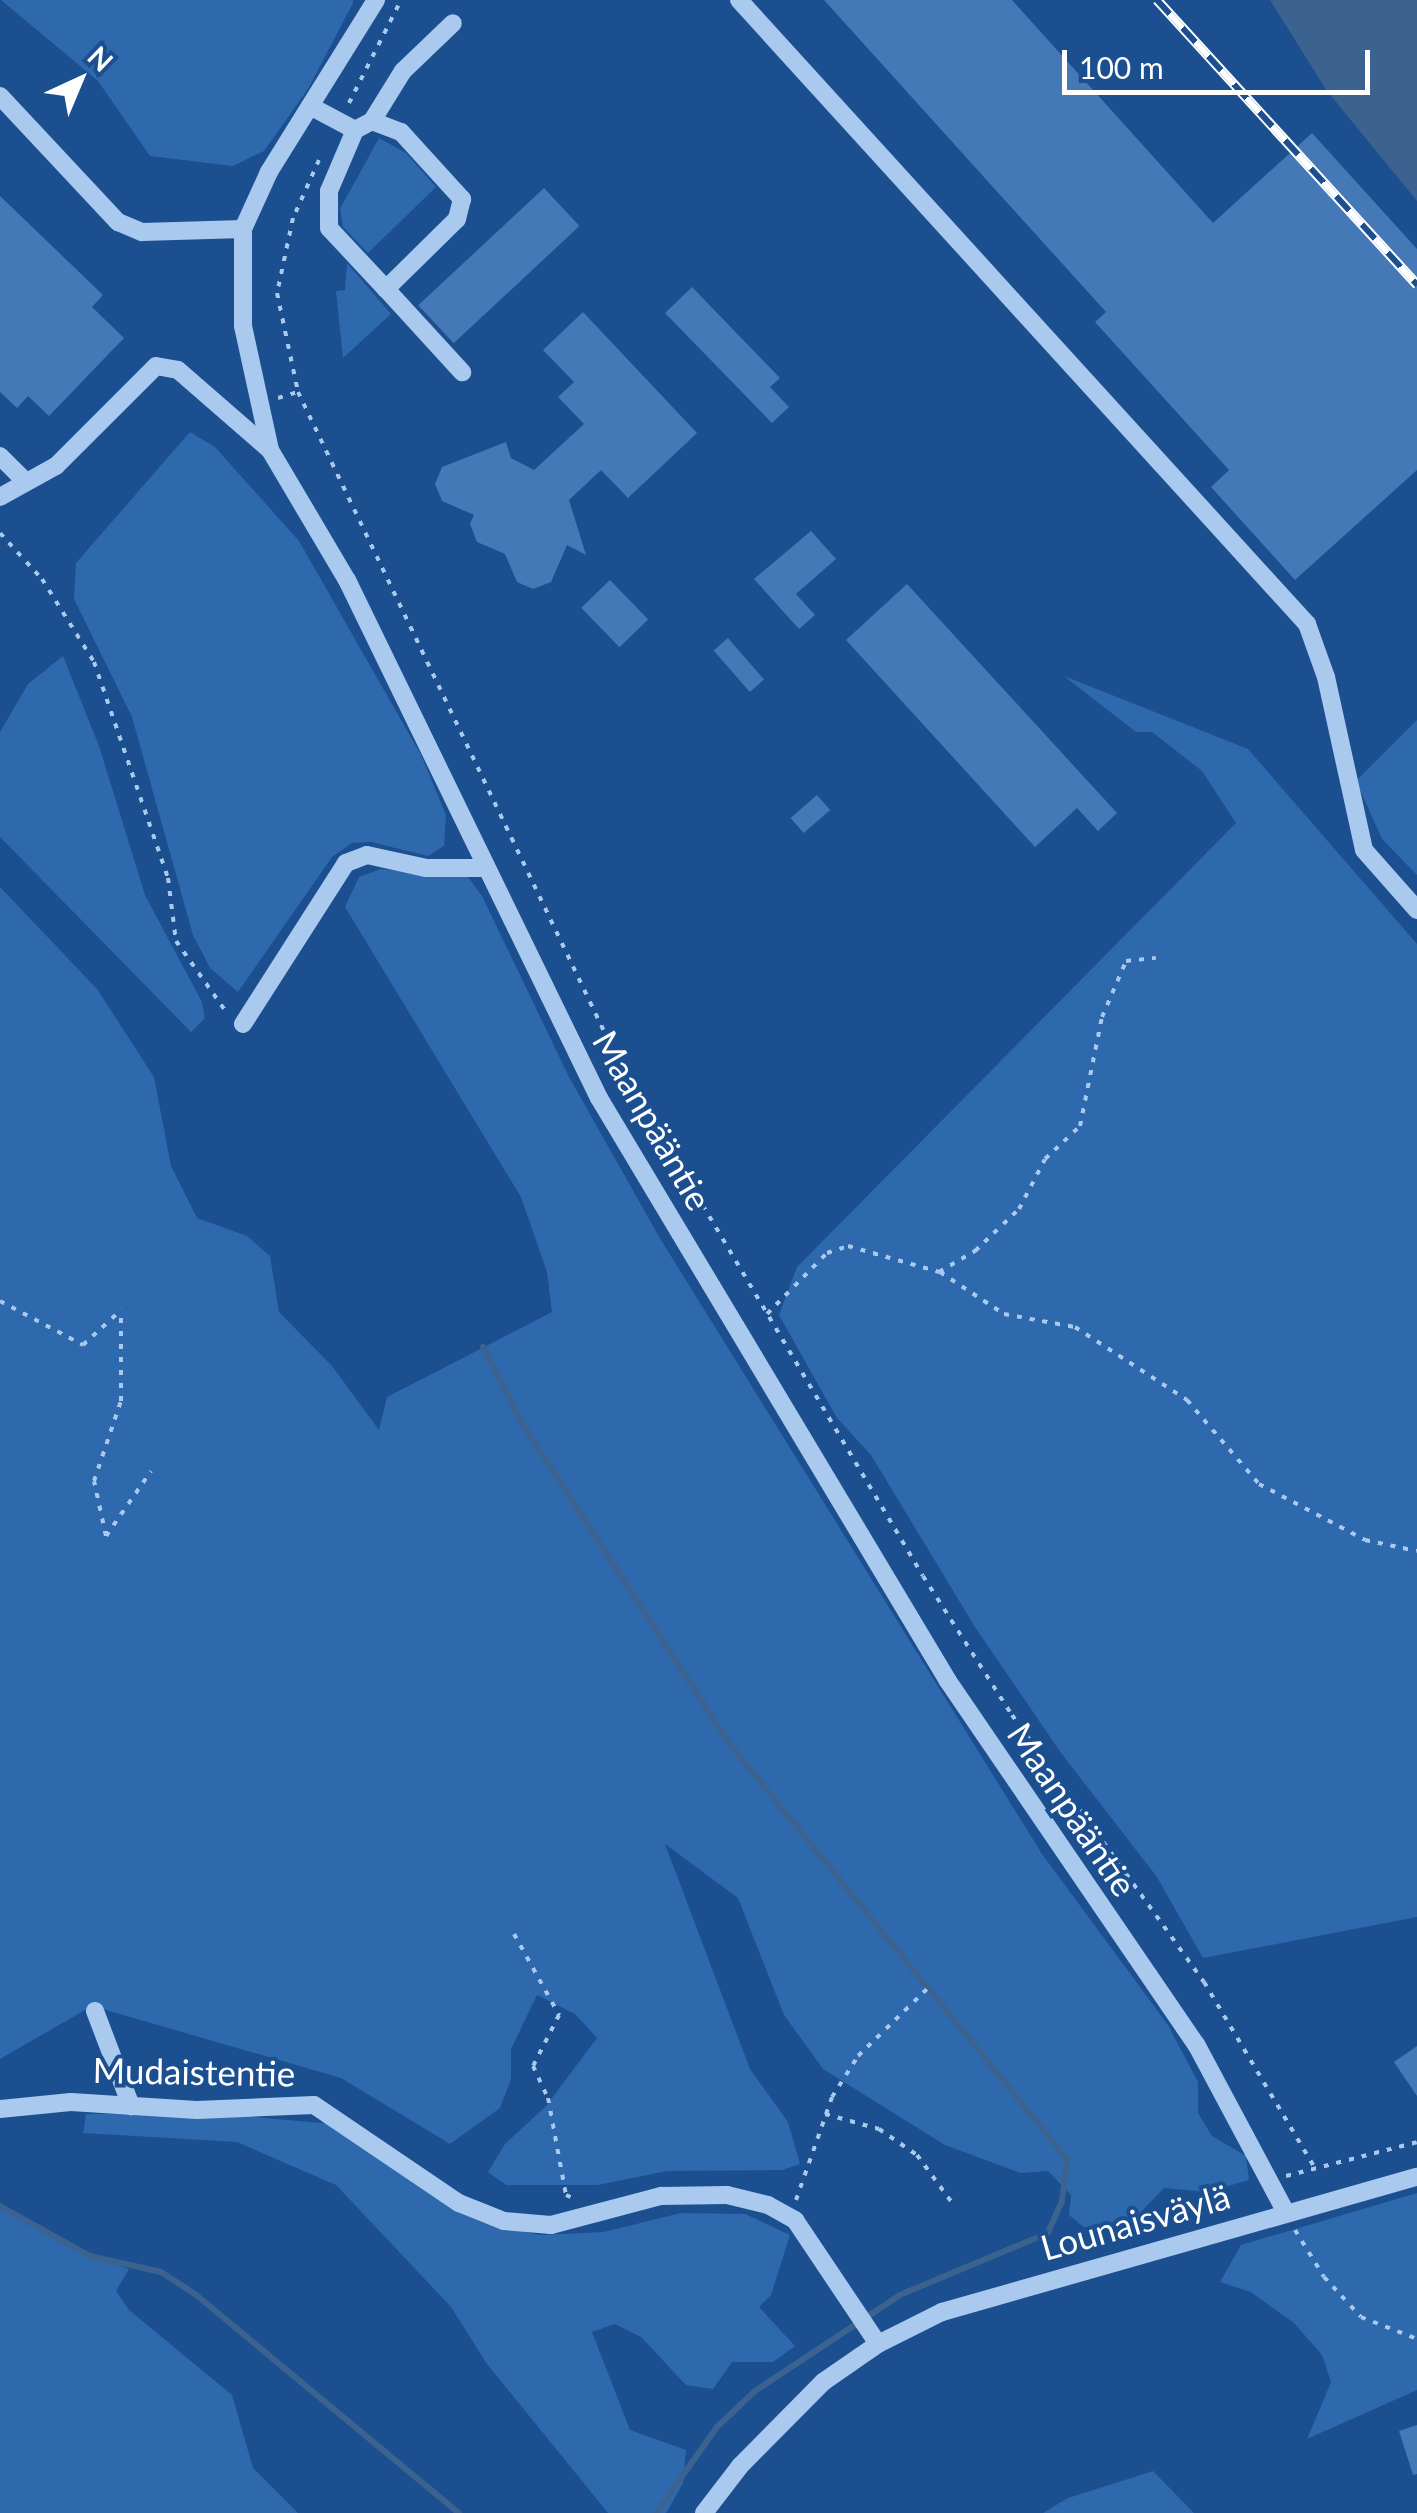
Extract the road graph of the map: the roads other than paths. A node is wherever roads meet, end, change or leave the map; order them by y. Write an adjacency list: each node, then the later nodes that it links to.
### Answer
1 (376, 0): 5 (street)
2 (739, 0): 16 (street)
3 (453, 23): 6 (street)
4 (0, 96): 8 (street)
5 (310, 106): 7 (street); 8 (street)
6 (372, 121): 7 (street); 9 (street)
7 (347, 126): 9 (street)
8 (242, 229): 11 (street, Maanpääntie)
9 (386, 288): 10 (street)
10 (462, 372)
11 (270, 450): 13 (street); 15 (street, Maanpääntie)
12 (0, 456): 13 (street)
13 (26, 482): 14 (street)
14 (0, 497)
15 (483, 868): 17 (street); 22 (street, Maanpääntie)
16 (1417, 910)
17 (243, 1024)
18 (95, 2010): 19 (street)
19 (131, 2106): 20 (street, Mudaistentie); 23 (street, Mudaistentie)
20 (0, 2109)
21 (1417, 2177): 22 (street, Lounaisväylä)
22 (1285, 2211): 23 (street, Lounaisväylä)
23 (878, 2344): 24 (street, Lounaisväylä)
24 (704, 2513)

